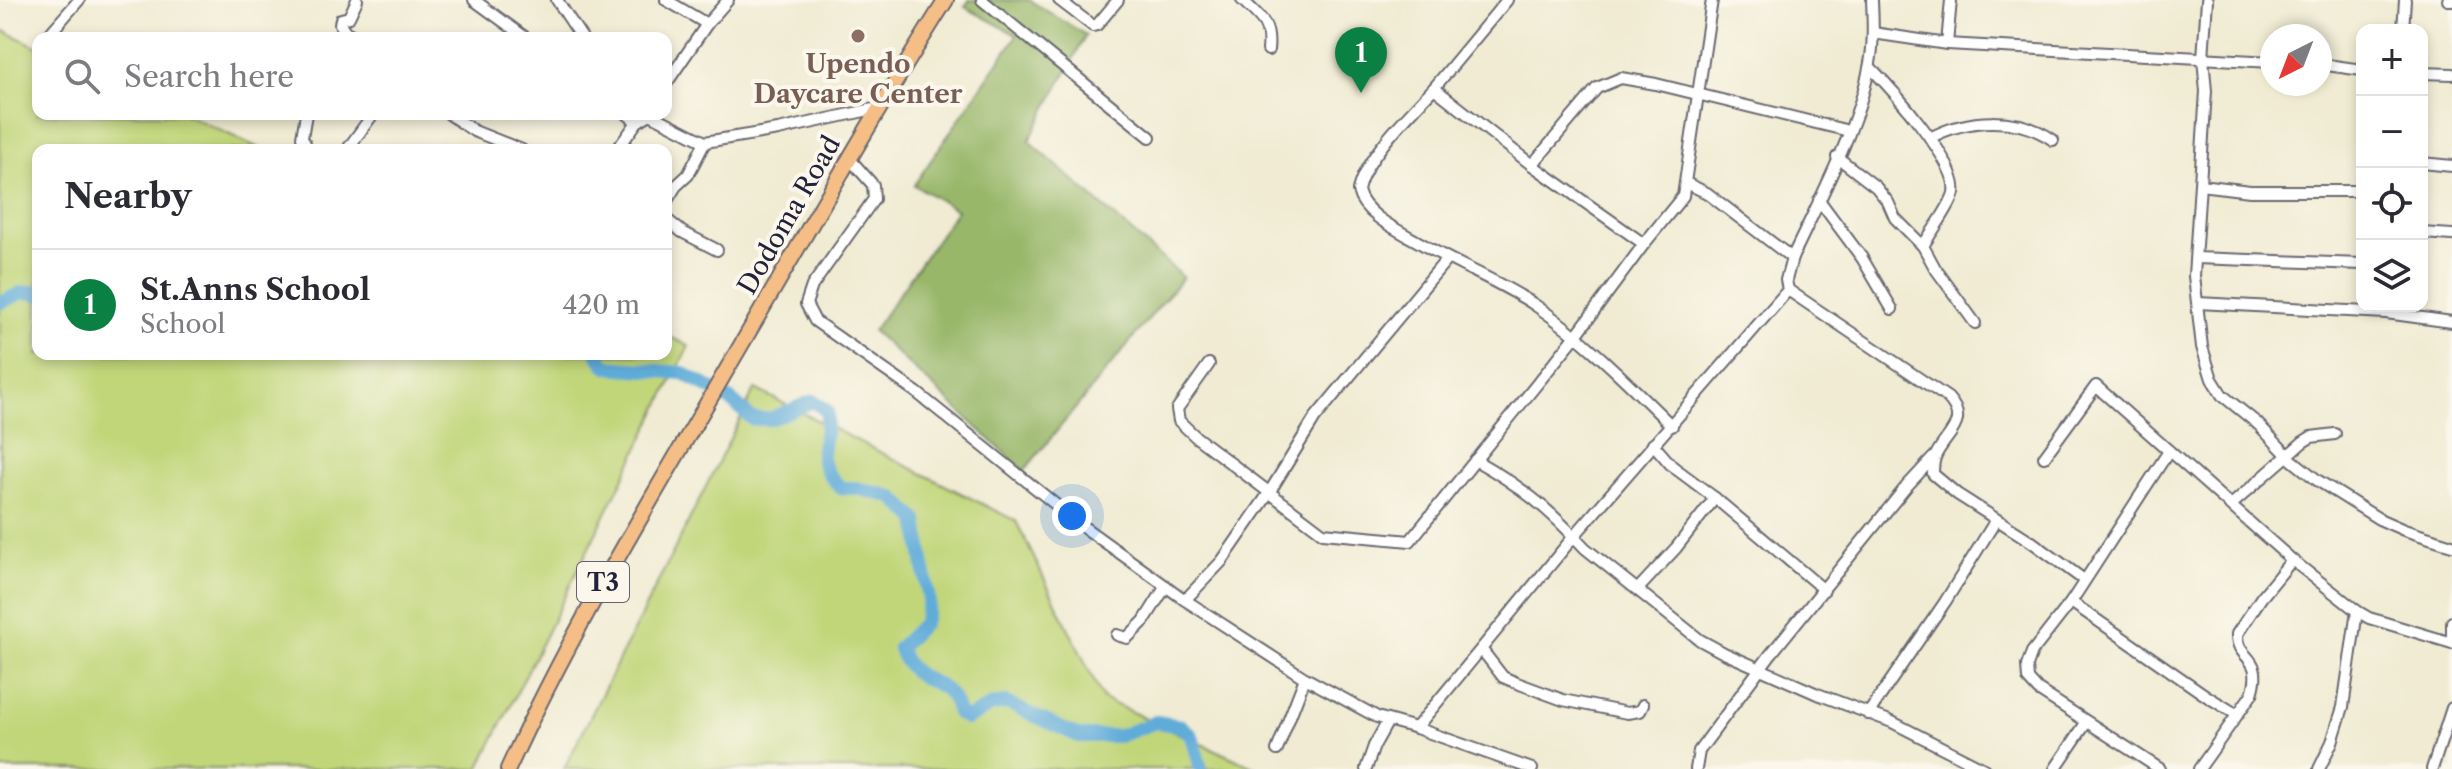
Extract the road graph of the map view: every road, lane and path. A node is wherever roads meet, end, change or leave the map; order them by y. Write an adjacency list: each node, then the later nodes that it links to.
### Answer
1 (79, 0): 20 (street)
2 (357, 0): 21 (street)
3 (474, 0): 22 (street)
4 (557, 0): 23 (street)
5 (666, 0): 18 (street)
6 (728, 0): 18 (street)
7 (946, 0): 37 (highway, Dodoma Road / T3)
8 (982, 0): 46 (street)
9 (1059, 0): 10 (street)
10 (1118, 0)
11 (1242, 0): 26 (street)
12 (1507, 0): 35 (street)
13 (1712, 0): 36 (street)
14 (1872, 0): 24 (street)
15 (1951, 0): 25 (street)
16 (2207, 0): 27 (street)
17 (2405, 0): 19 (street)
18 (707, 24): 34 (street)
19 (2403, 24)
20 (51, 32)
21 (346, 32)
22 (518, 32)
23 (578, 32)
24 (1873, 33): 25 (street); 30 (street)
25 (1947, 44): 27 (street)
26 (1268, 50)
27 (2203, 58): 28 (street); 60 (street)
28 (2260, 61)
29 (2332, 66): 31 (street)
30 (1870, 67): 45 (street); 47 (street)
31 (2356, 69)
32 (2428, 73): 33 (street)
33 (2452, 74)
34 (672, 75)
35 (1434, 88): 57 (street); 72 (street)
36 (1699, 95): 45 (street); 57 (street); 59 (street)
37 (878, 108): 49 (street); 55 (highway, Dodoma Road / T3)
38 (305, 120): 50 (street)
39 (369, 120): 51 (street)
40 (458, 120): 52 (street)
41 (634, 120): 44 (street)
42 (640, 120): 44 (street)
43 (662, 120): 49 (street)
44 (637, 122): 53 (street)
45 (1849, 131): 54 (street)
46 (1150, 137)
47 (1930, 138): 48 (street); 68 (street)
48 (2053, 140)
49 (705, 142): 62 (street)
50 (305, 144)
51 (351, 144)
52 (507, 144)
53 (621, 144)
54 (1837, 157): 63 (street); 68 (street)
55 (849, 158): 99 (street); 120 (highway, Dodoma Road / T3)
56 (2428, 164): 58 (street)
57 (1532, 165): 67 (street)
58 (2452, 166)
59 (1686, 183): 67 (street); 70 (street)
60 (2200, 185): 61 (street); 71 (street)
61 (2356, 191)
62 (672, 192)
63 (1819, 200): 70 (street); 76 (street)
64 (672, 224): 69 (street)
65 (2428, 233): 66 (street)
66 (2452, 235)
67 (1644, 244): 81 (street)
68 (1923, 246): 80 (street)
69 (717, 250)
70 (1792, 258): 74 (street)
71 (2196, 258): 73 (street); 75 (street)
72 (1447, 259): 81 (street); 91 (street)
73 (2356, 264)
74 (1788, 290): 83 (street); 89 (street)
75 (2198, 303): 77 (street); 87 (street)
76 (1892, 309)
77 (2356, 309)
78 (2397, 312): 79 (street)
79 (2452, 322)
80 (1975, 323)
81 (1575, 337): 83 (street); 90 (street)
82 (1209, 364): 91 (street)
83 (1672, 426): 85 (street)
84 (2335, 434): 87 (street)
85 (1653, 444): 92 (street); 95 (street)
86 (2169, 451): 88 (street); 93 (street); 98 (street)
87 (2287, 455): 93 (street); 96 (street)
88 (2044, 457)
89 (1933, 458): 94 (street); 101 (street)
90 (1475, 460): 91 (street); 95 (street)
91 (1269, 493): 102 (street)
92 (1715, 498): 100 (street); 101 (street)
93 (2230, 506): 97 (street)
94 (1996, 520): 98 (street); 114 (street)
95 (1575, 535): 100 (street); 107 (street)
96 (2452, 545)
97 (2292, 560): 104 (street); 115 (street)
98 (2084, 580): 103 (street)
99 (1166, 586): 102 (street); 106 (street)
100 (1638, 589): 109 (street)
101 (1824, 590): 108 (street)
102 (1185, 600): 110 (street)
103 (2071, 602): 115 (street); 117 (street)
104 (2357, 611): 105 (street); 128 (street)
105 (2452, 632)
106 (1117, 635)
107 (1482, 650): 112 (street); 118 (street)
108 (1770, 655): 109 (street); 111 (street)
109 (1759, 669): 111 (street); 123 (street)
110 (1305, 678): 116 (street); 119 (street)
111 (1781, 678): 114 (street)
112 (1643, 705)
113 (2452, 708): 129 (street)
114 (1868, 714): 124 (street)
115 (2236, 714): 127 (street)
116 (1388, 721): 118 (street); 121 (street)
117 (2086, 723): 125 (street); 126 (street)
118 (1416, 728): 122 (street)
119 (1277, 750)
120 (508, 769)
121 (1366, 769)
122 (1532, 769)
123 (1696, 769)
124 (1984, 769)
125 (2055, 769)
126 (2160, 769)
127 (2199, 769)
128 (2319, 769)
129 (2432, 769)

